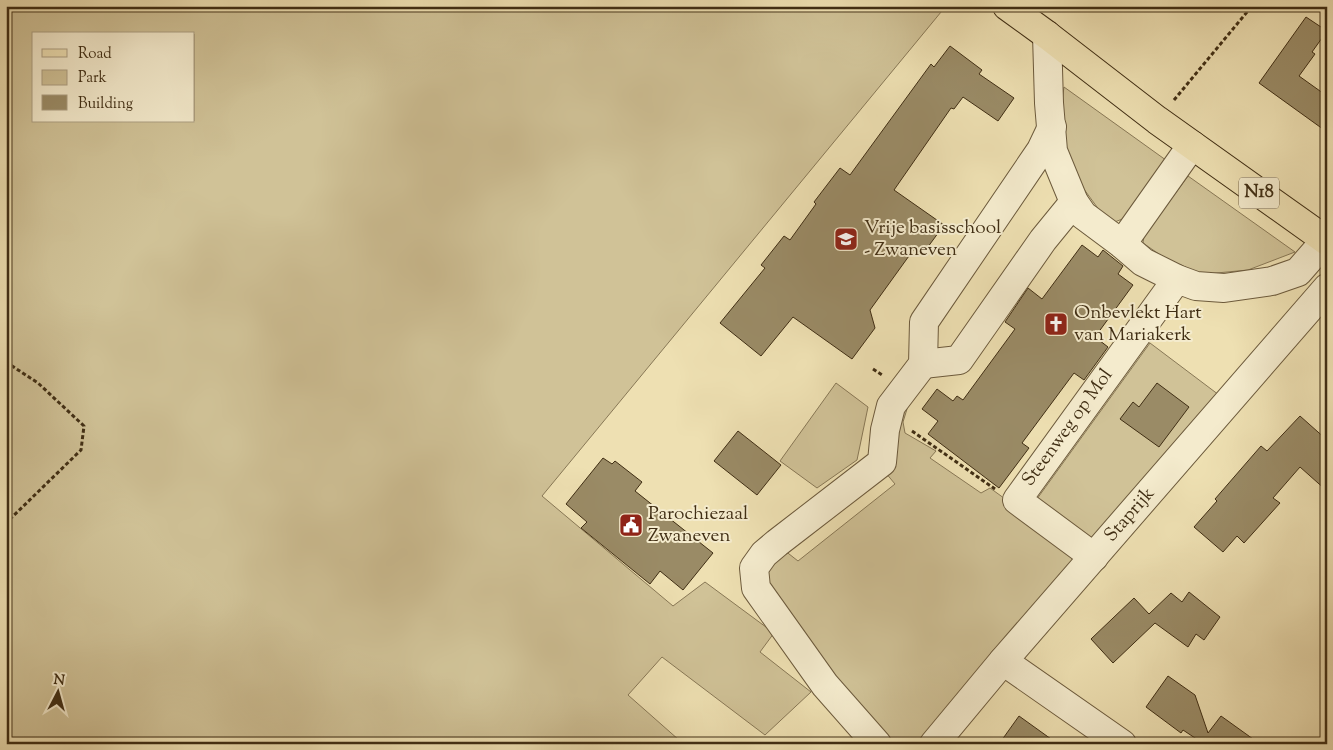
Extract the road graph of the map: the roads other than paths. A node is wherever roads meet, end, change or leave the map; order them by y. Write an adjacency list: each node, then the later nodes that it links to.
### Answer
1 (1007, 6): 2 (main road, N18)
2 (1047, 35): 3 (street); 4 (main road, N18)
3 (1052, 127): 5 (street); 10 (street)
4 (1192, 146): 6 (main road, N18); 7 (street)
5 (1074, 202): 7 (street); 10 (street)
6 (1326, 240): 8 (street)
7 (1122, 244): 8 (street)
8 (1177, 279): 11 (street, Steenweg op Mol)
9 (1327, 288): 11 (street, Staprijk)
10 (924, 364): 13 (street)
11 (1094, 557): 12 (street, Staprijk)
12 (1003, 661): 14 (street, Staprijk); 15 (street)
13 (876, 744)
14 (934, 744)
15 (1122, 744)

